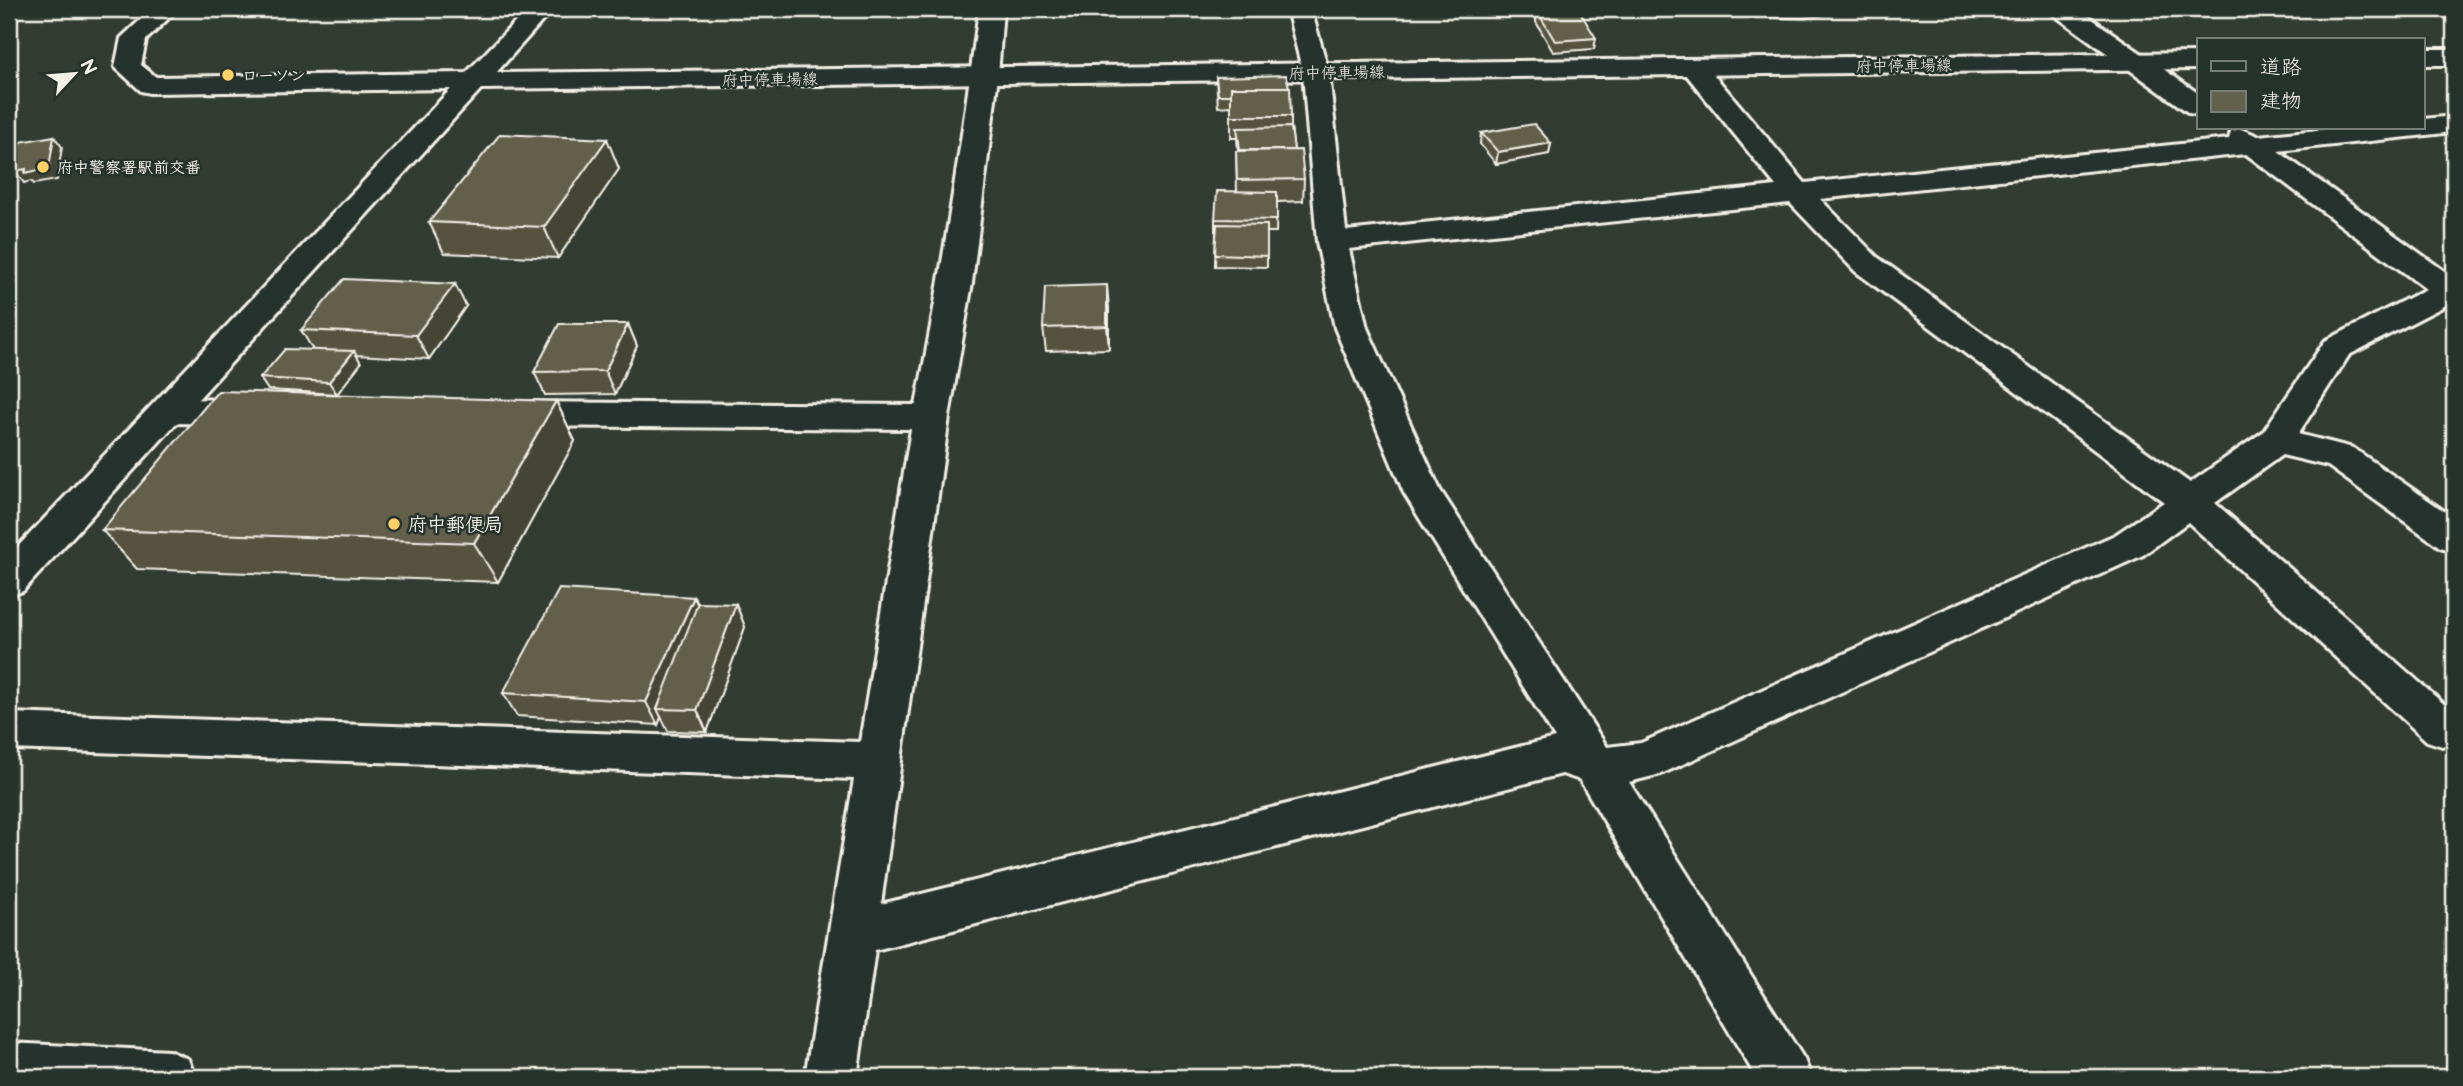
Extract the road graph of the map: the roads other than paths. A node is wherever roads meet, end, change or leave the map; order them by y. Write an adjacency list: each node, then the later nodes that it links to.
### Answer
1 (166, 9): 15 (street, 府中停車場線)
2 (541, 9): 15 (street)
3 (990, 9): 14 (street)
4 (1299, 9): 13 (street)
5 (1648, 9): 6 (lane)
6 (1830, 9)
7 (2062, 9): 11 (street)
8 (2424, 57): 9 (street)
9 (2454, 57)
10 (2197, 61): 11 (street, 府中停車場線)
11 (2134, 62): 12 (street, 府中停車場線); 16 (street)
12 (1694, 68): 13 (street, 府中停車場線); 22 (street)
13 (1316, 73): 14 (street, 府中停車場線); 23 (street)
14 (985, 76): 15 (street, 府中停車場線); 28 (street)
15 (475, 82): 25 (street)
16 (2197, 106)
17 (2454, 124): 18 (street)
18 (2424, 127)
19 (2231, 130): 21 (street)
20 (2396, 130): 21 (street)
21 (2252, 145): 22 (street); 24 (street)
22 (1797, 193): 23 (street); 30 (street)
23 (1332, 242): 36 (street)
24 (2451, 290): 29 (street)
25 (167, 411): 26 (street); 32 (street)
26 (292, 412)
27 (473, 414): 28 (street)
28 (931, 417): 35 (street)
29 (2276, 441): 30 (street); 31 (street)
30 (2190, 502): 33 (street); 36 (street)
31 (2454, 537)
32 (9, 581)
33 (2442, 728)
34 (9, 731): 35 (street)
35 (879, 761): 37 (street)
36 (1596, 767): 37 (street); 41 (street)
37 (853, 933): 40 (street)
38 (9, 1069): 39 (street)
39 (169, 1077)
40 (831, 1077)
41 (1785, 1077)

